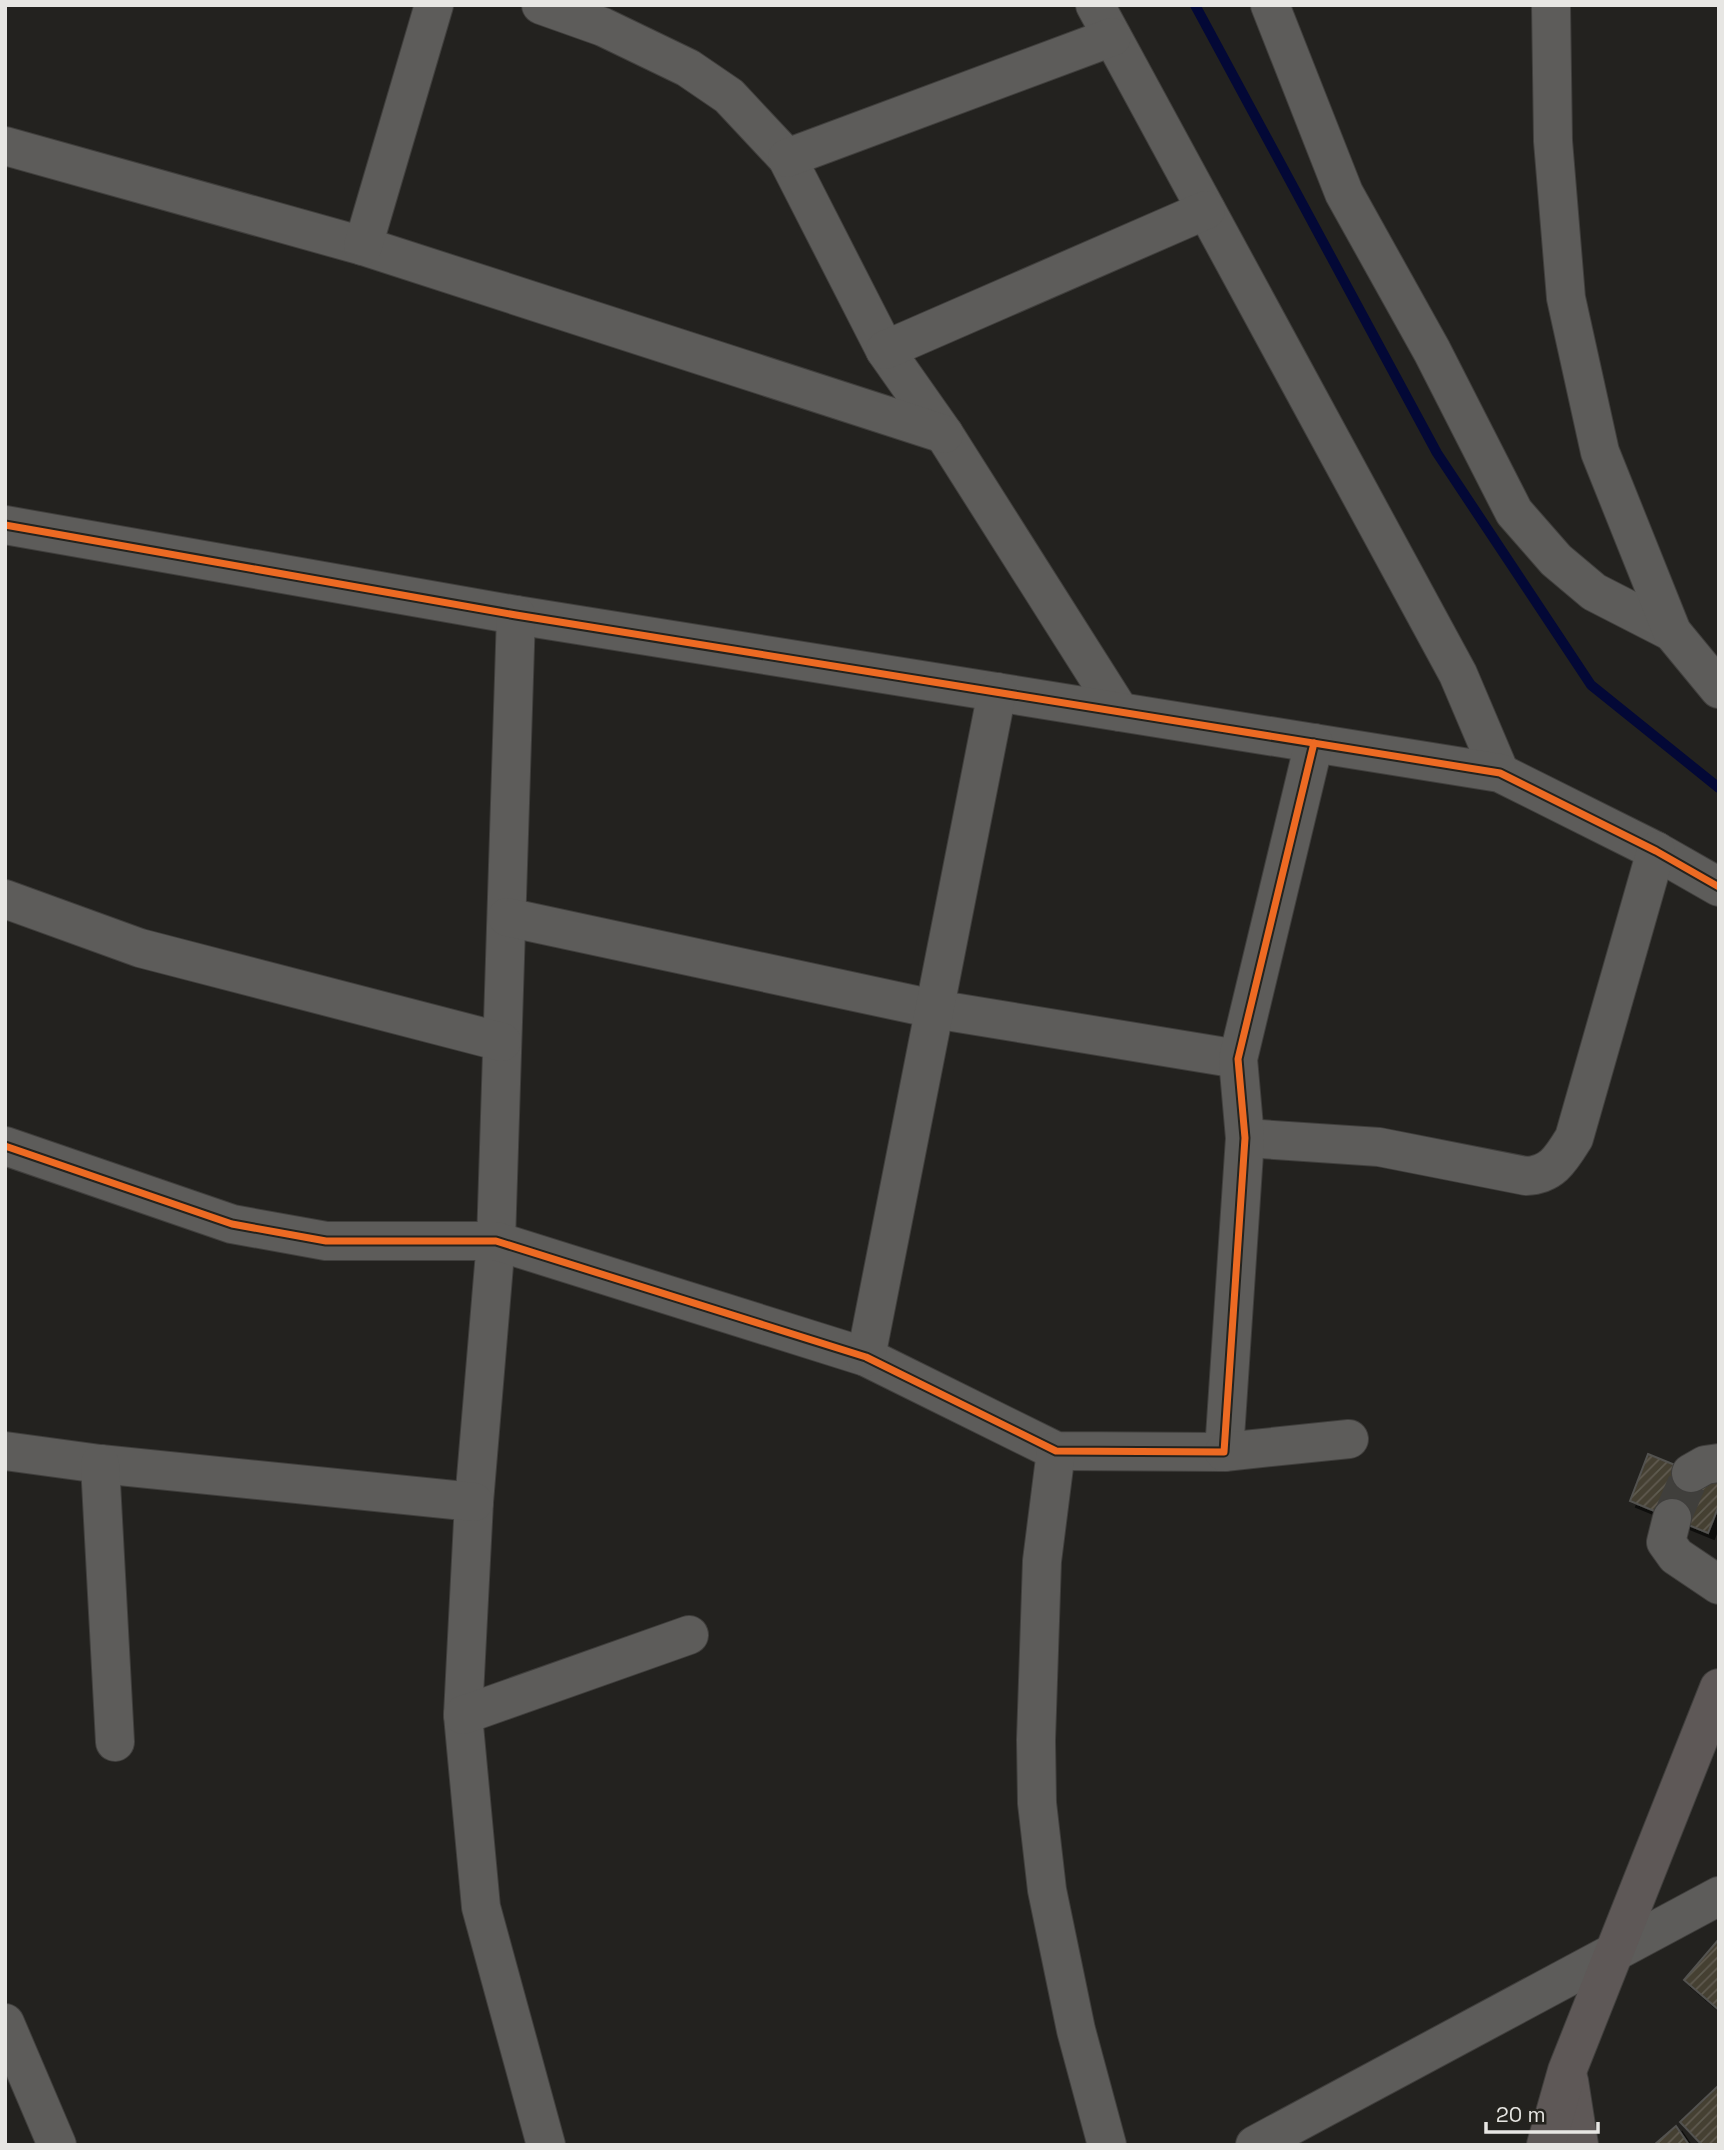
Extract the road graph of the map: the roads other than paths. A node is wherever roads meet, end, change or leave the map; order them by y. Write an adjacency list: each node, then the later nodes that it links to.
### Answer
1 (434, 5): 9 (street)
2 (541, 5): 7 (street)
3 (1270, 5): 14 (street)
4 (1551, 5): 14 (street)
5 (1103, 21): 7 (street); 8 (street)
6 (5, 146): 9 (street)
7 (787, 158): 10 (street)
8 (1206, 210): 10 (street); 19 (street)
9 (363, 246): 11 (street)
10 (885, 350): 11 (street)
11 (944, 434): 17 (street)
12 (5, 525): 13 (street)
13 (516, 615): 16 (street); 23 (street)
14 (1672, 632): 15 (street)
15 (1719, 689)
16 (997, 692): 17 (street); 24 (street)
17 (1120, 712): 18 (street)
18 (1314, 743): 19 (street); 26 (street)
19 (1500, 773): 20 (street)
20 (1656, 851): 21 (street); 27 (street)
21 (1719, 887)
22 (5, 899): 25 (street)
23 (507, 916): 24 (street); 25 (street)
24 (934, 1009): 26 (street); 30 (street)
25 (502, 1042): 29 (street)
26 (1238, 1059): 27 (street)
27 (1245, 1138): 34 (street)
28 (5, 1146): 29 (street)
29 (495, 1241): 30 (street); 36 (street)
30 (866, 1357): 33 (street)
31 (1349, 1439): 34 (street)
32 (5, 1451): 35 (street)
33 (1056, 1451): 34 (street); 49 (street)
34 (1224, 1452)
35 (100, 1464): 36 (street); 42 (street)
36 (474, 1502): 41 (street)
37 (1672, 1518): 38 (street)
38 (1719, 1585)
39 (689, 1635): 41 (street)
40 (1719, 1689): 44 (main road)
41 (463, 1715): 48 (street)
42 (115, 1742)
43 (1719, 1896): 44 (street)
44 (1613, 1953): 46 (main road); 50 (street)
45 (5, 2023): 47 (street)
46 (1567, 2071): 51 (main road); 52 (main road)
47 (57, 2145)
48 (546, 2145)
49 (1107, 2145)
50 (1255, 2145)
51 (1546, 2145)
52 (1580, 2145)

